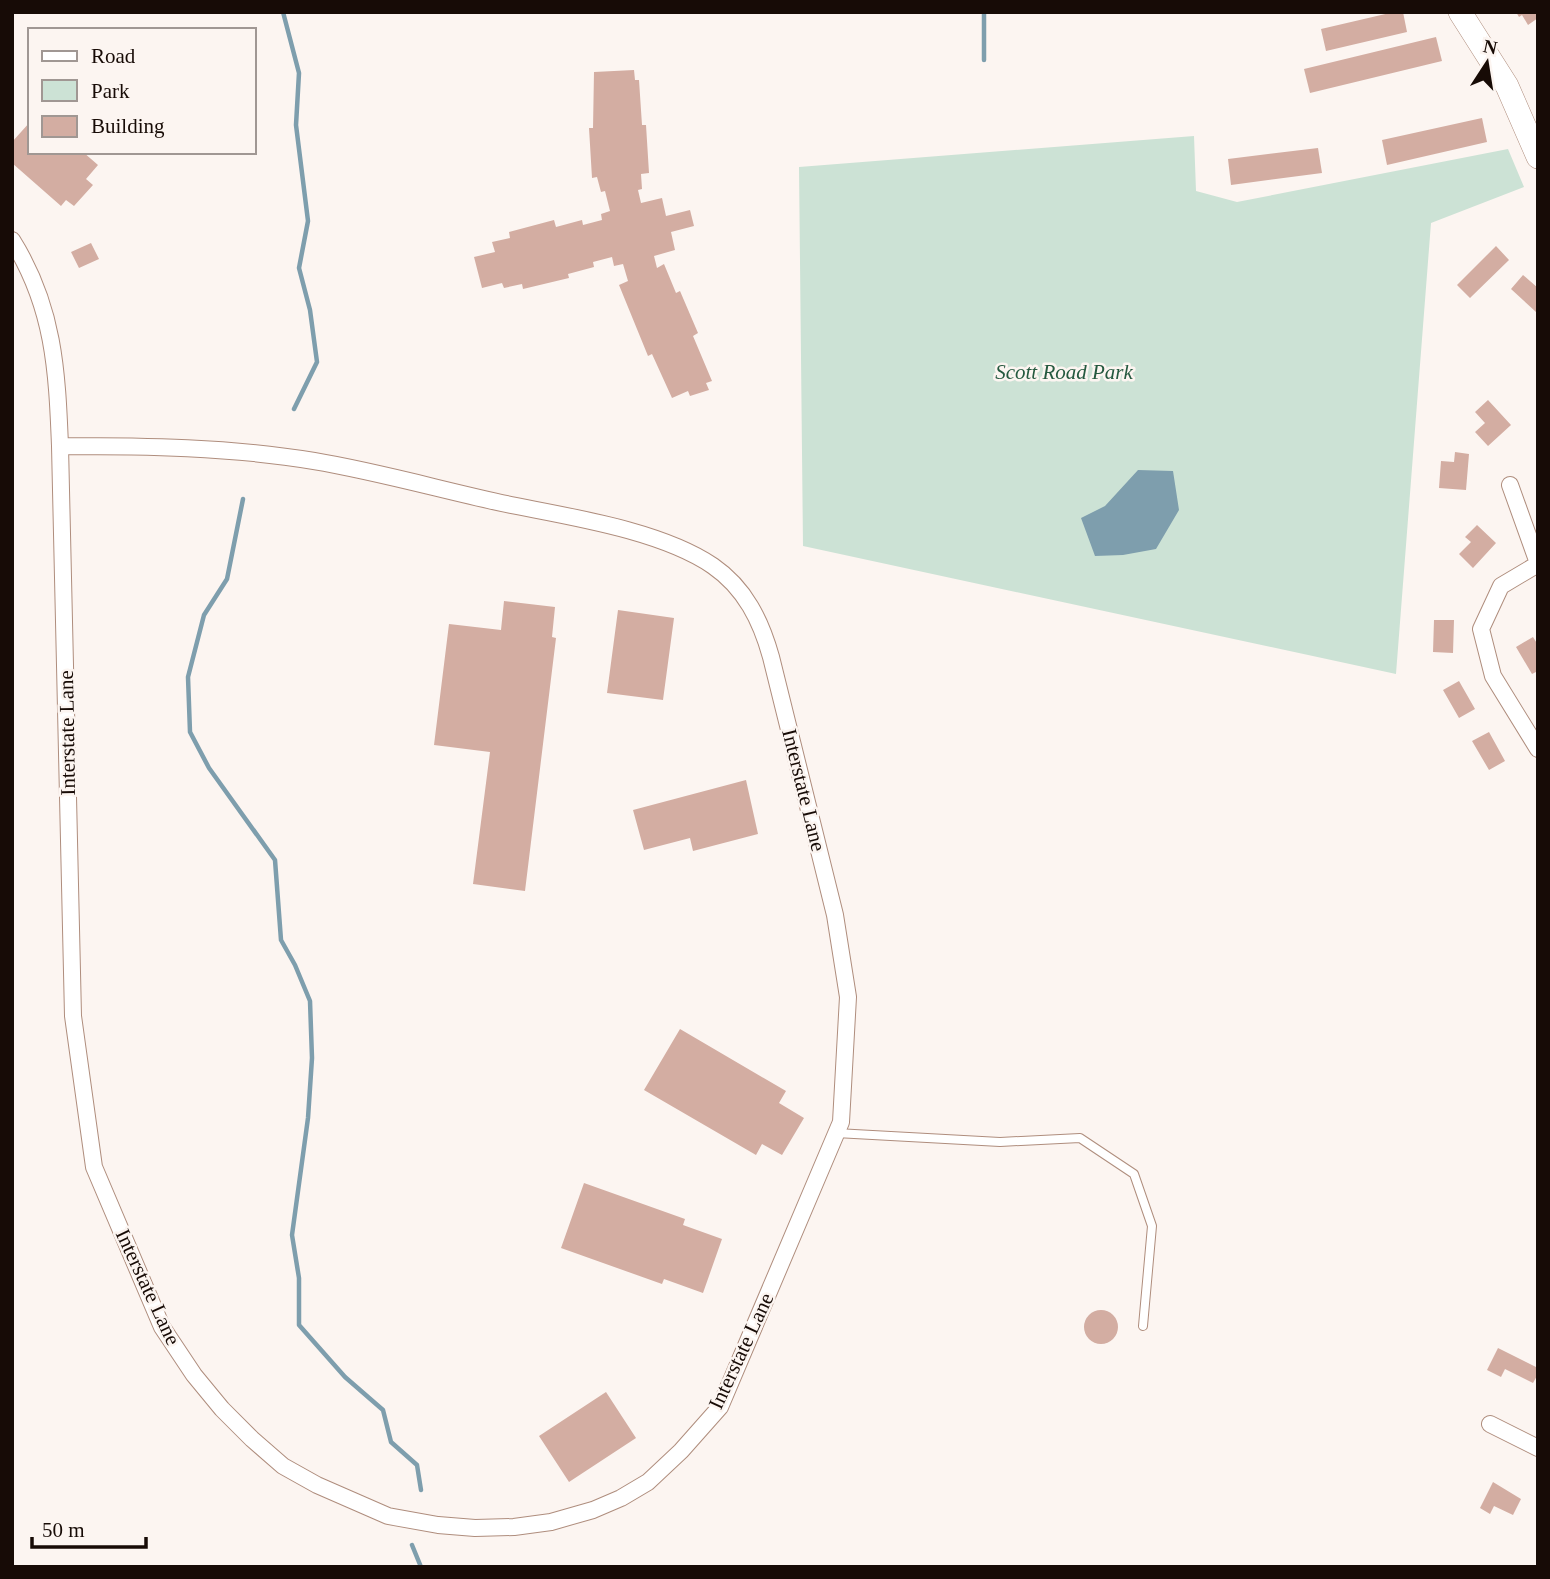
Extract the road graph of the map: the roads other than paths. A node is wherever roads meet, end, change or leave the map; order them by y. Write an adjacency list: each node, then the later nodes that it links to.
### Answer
1 (1461, 12): 2 (main road)
2 (1538, 157)
3 (12, 240): 4 (street, Interstate Lane)
4 (60, 446): 8 (street, Interstate Lane); 8 (street, Interstate Lane)
5 (1510, 485): 6 (street)
6 (1538, 564): 7 (street)
7 (1538, 749)
8 (836, 1133): 9 (lane)
9 (1143, 1326)
10 (1490, 1424): 11 (street)
11 (1538, 1448)

